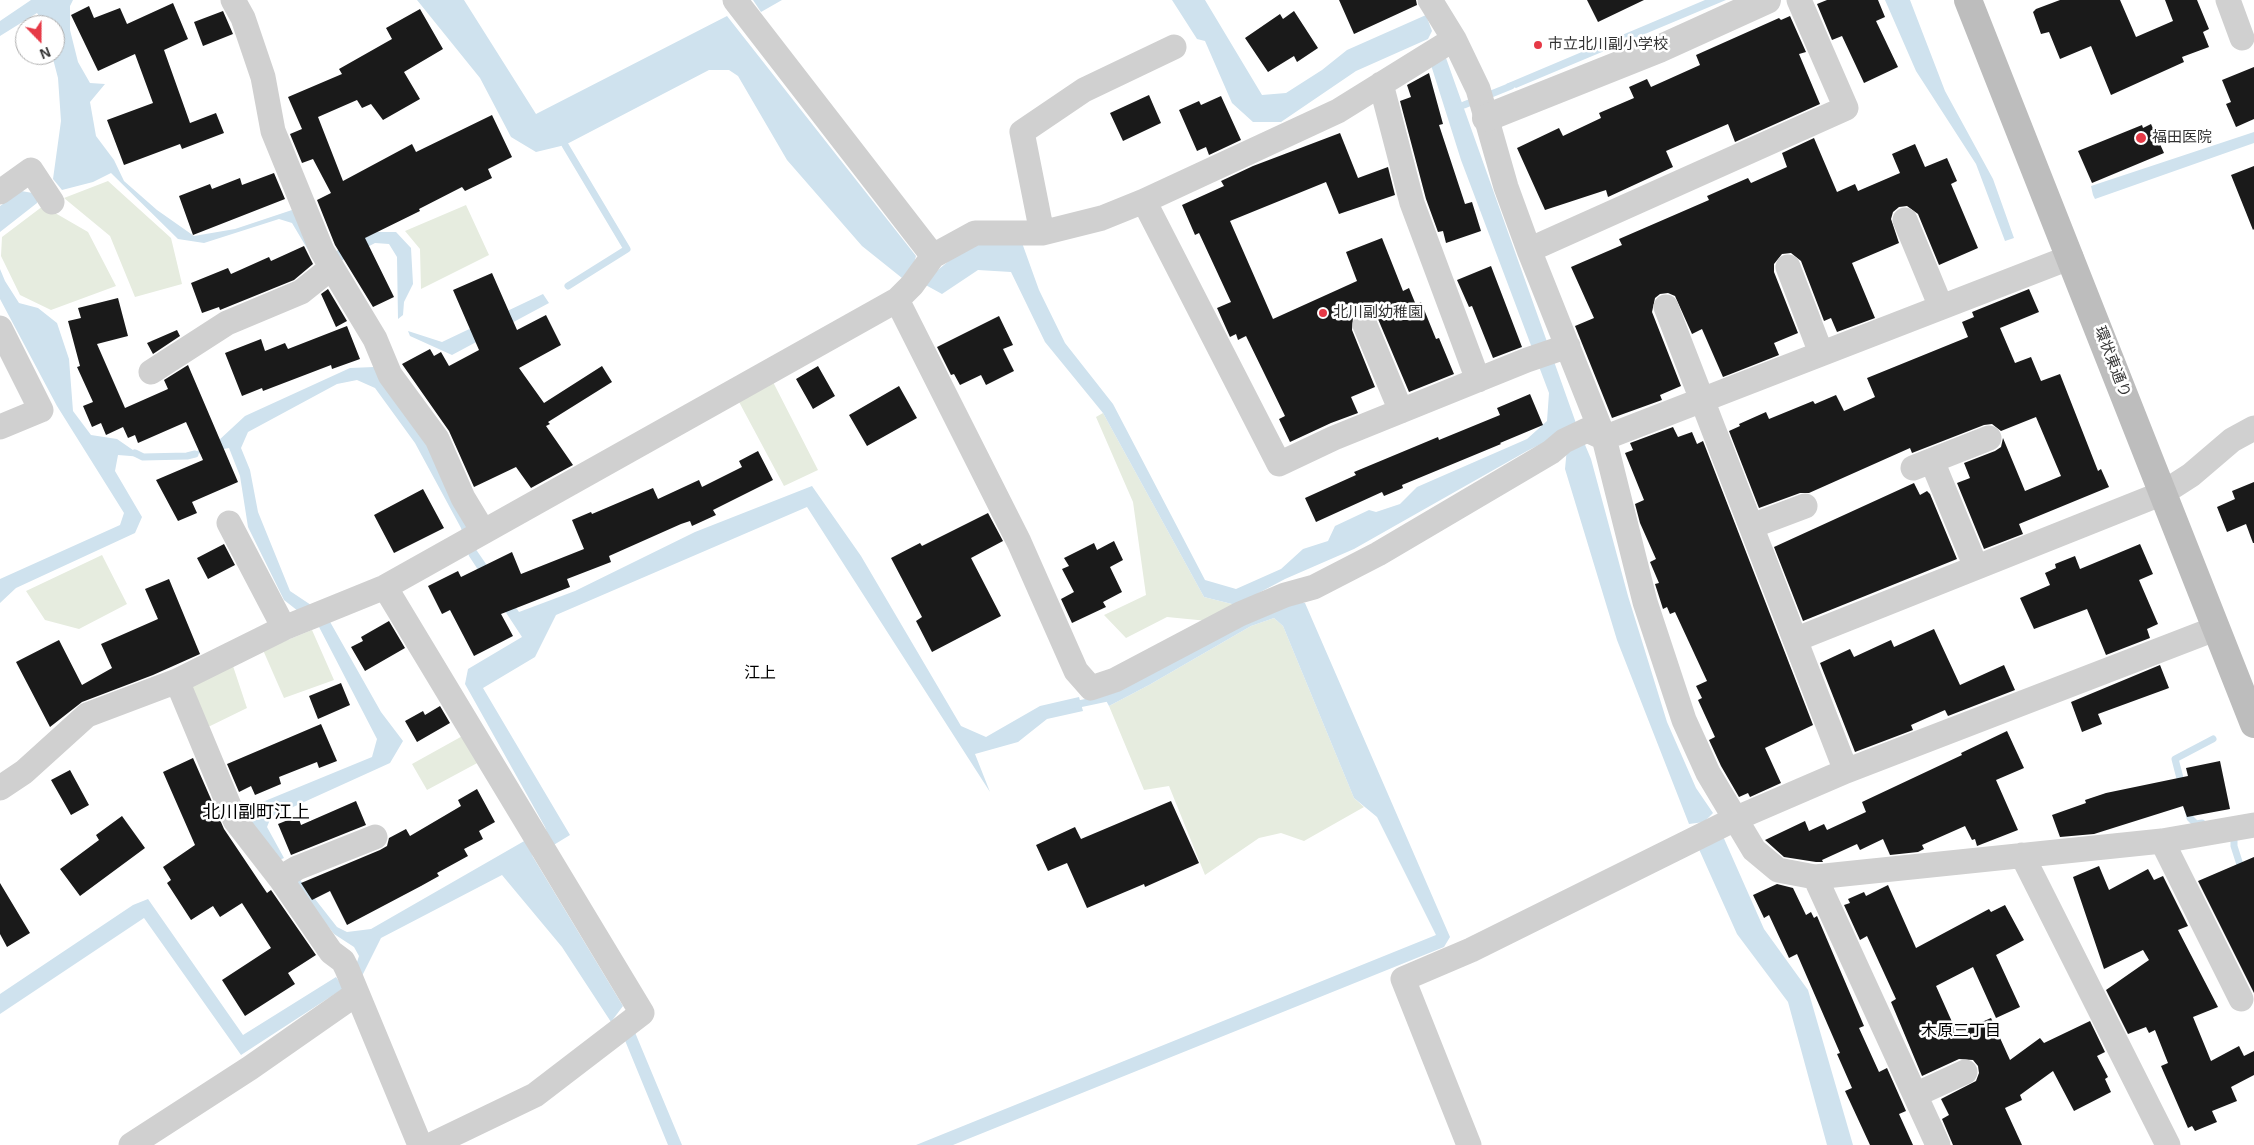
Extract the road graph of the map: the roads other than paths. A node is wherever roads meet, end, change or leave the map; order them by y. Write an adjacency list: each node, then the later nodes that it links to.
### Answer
1 (233, 0): 20 (street)
2 (1430, 0): 10 (street)
3 (1767, 0): 12 (street)
4 (1799, 0): 18 (street)
5 (1968, 0): 19 (main road, 環状東通り)
6 (2228, 0): 8 (street)
7 (742, 9): 22 (street)
8 (2242, 38)
9 (1174, 47): 17 (street)
10 (1440, 48): 11 (street); 12 (street)
11 (1381, 84): 15 (street); 30 (street)
12 (1483, 106): 18 (street)
13 (0, 192): 14 (street)
14 (46, 193)
15 (1144, 201): 17 (street); 32 (street)
16 (1905, 220): 24 (street)
17 (1042, 232): 22 (street)
18 (1529, 250): 27 (street)
19 (2071, 257): 24 (street); 37 (main road, 環状東通り)
20 (327, 259): 29 (street); 41 (street)
21 (1788, 267): 28 (street)
22 (916, 278): 35 (street); 41 (street)
23 (1666, 307): 31 (street)
24 (1940, 307): 28 (street)
25 (1365, 325): 32 (street)
26 (0, 328): 33 (street)
27 (1563, 348): 30 (street); 35 (street)
28 (1821, 353): 31 (street)
29 (151, 372)
30 (1478, 380): 32 (street)
31 (1703, 399): 35 (street); 40 (street)
32 (1401, 411)
33 (0, 427)
34 (2254, 428): 37 (street)
35 (1596, 434): 51 (street)
36 (1989, 438): 42 (street)
37 (2163, 493): 42 (street); 45 (main road, 環状東通り)
38 (1805, 506): 40 (street)
39 (229, 523): 44 (street)
40 (1752, 526): 46 (street)
41 (483, 531): 43 (street)
42 (1976, 567): 46 (street)
43 (385, 587): 44 (street); 64 (street)
44 (306, 620): 47 (street)
45 (2217, 628): 48 (main road, 環状東通り); 49 (street)
46 (1797, 639): 49 (street)
47 (177, 681): 50 (street); 56 (street)
48 (2252, 710)
49 (1846, 771): 51 (street)
50 (0, 788)
51 (1728, 822): 57 (street); 65 (street)
52 (2254, 825): 54 (street)
53 (376, 837): 56 (street)
54 (2162, 841): 55 (street); 59 (street)
55 (2022, 855): 57 (street); 67 (street)
56 (289, 873): 58 (street)
57 (1815, 877): 61 (street)
58 (352, 982): 62 (street); 63 (street)
59 (2241, 999)
60 (1965, 1072): 61 (street)
61 (1915, 1095): 66 (street)
62 (131, 1145)
63 (420, 1145)
64 (431, 1145)
65 (1469, 1145)
66 (1938, 1145)
67 (2168, 1145)

